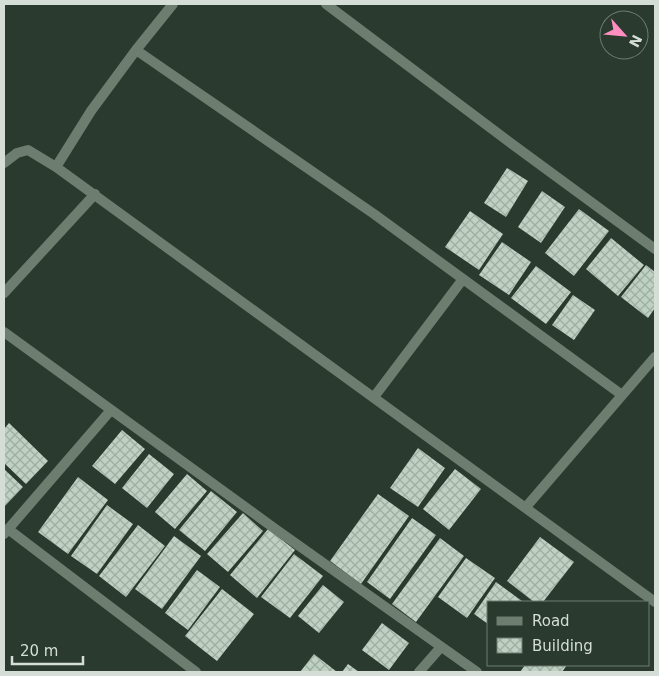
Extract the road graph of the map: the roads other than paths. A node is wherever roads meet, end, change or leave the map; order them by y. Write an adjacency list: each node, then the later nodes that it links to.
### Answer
1 (173, 4): 3 (street)
2 (326, 4): 7 (street)
3 (136, 50): 5 (street); 8 (street)
4 (4, 163): 5 (street)
5 (56, 167): 6 (street)
6 (94, 194): 9 (street); 13 (street)
7 (655, 249)
8 (463, 278): 12 (street); 13 (street)
9 (4, 293)
10 (4, 332): 14 (street)
11 (655, 357): 12 (street)
12 (622, 395): 15 (street)
13 (374, 397): 15 (street)
14 (111, 410): 16 (street); 18 (street)
15 (526, 507): 17 (street)
16 (6, 531): 19 (street)
17 (655, 602)
18 (442, 647): 20 (street); 21 (street)
19 (196, 672)
20 (419, 672)
21 (476, 672)

